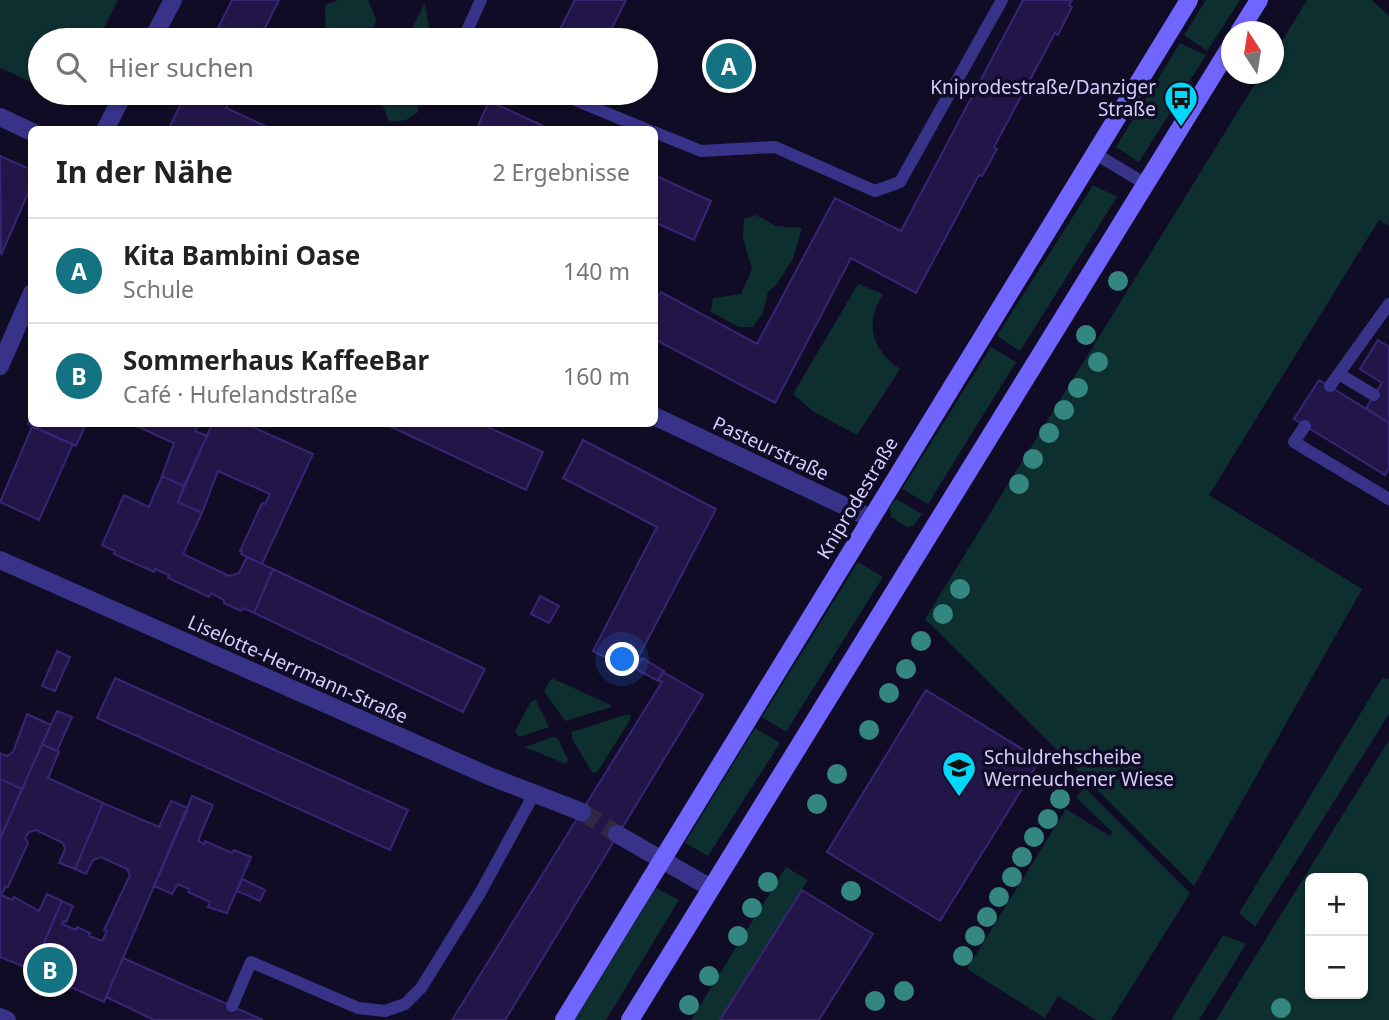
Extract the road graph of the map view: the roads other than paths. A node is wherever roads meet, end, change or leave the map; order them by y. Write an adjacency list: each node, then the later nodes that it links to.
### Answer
1 (173, 0): 7 (street)
2 (481, 0): 8 (lane)
3 (1002, 0): 16 (lane)
4 (1189, 0): 17 (street, Kniprodestraße)
5 (1259, 0): 6 (street)
6 (1247, 21)
7 (158, 28)
8 (468, 28)
9 (1221, 60): 18 (street)
10 (118, 105): 13 (street)
11 (587, 105): 14 (lane)
12 (0, 117): 15 (street)
13 (107, 126)
14 (638, 126)
15 (28, 130)
16 (658, 134)
17 (1094, 153): 18 (lane); 28 (street, Kniprodestraße)
18 (1144, 183): 34 (street)
19 (28, 302): 21 (street)
20 (1389, 304): 22 (lane)
21 (0, 366)
22 (1339, 374): 23 (lane); 24 (lane)
23 (1330, 386)
24 (1374, 395)
25 (658, 418): 28 (street, Pasteurstraße)
26 (1305, 426): 27 (lane)
27 (1389, 499)
28 (870, 518): 33 (street, Kniprodestraße)
29 (0, 560): 30 (street, Liselotte-Herrmann-Straße)
30 (534, 794): 31 (street, Liselotte-Herrmann-Straße); 35 (lane)
31 (582, 812)
32 (617, 834): 33 (street)
33 (661, 861): 34 (street); 38 (street, Kniprodestraße)
34 (711, 888): 39 (street)
35 (232, 1006)
36 (0, 1017): 37 (street)
37 (7, 1020)
38 (564, 1020)
39 (630, 1020)

